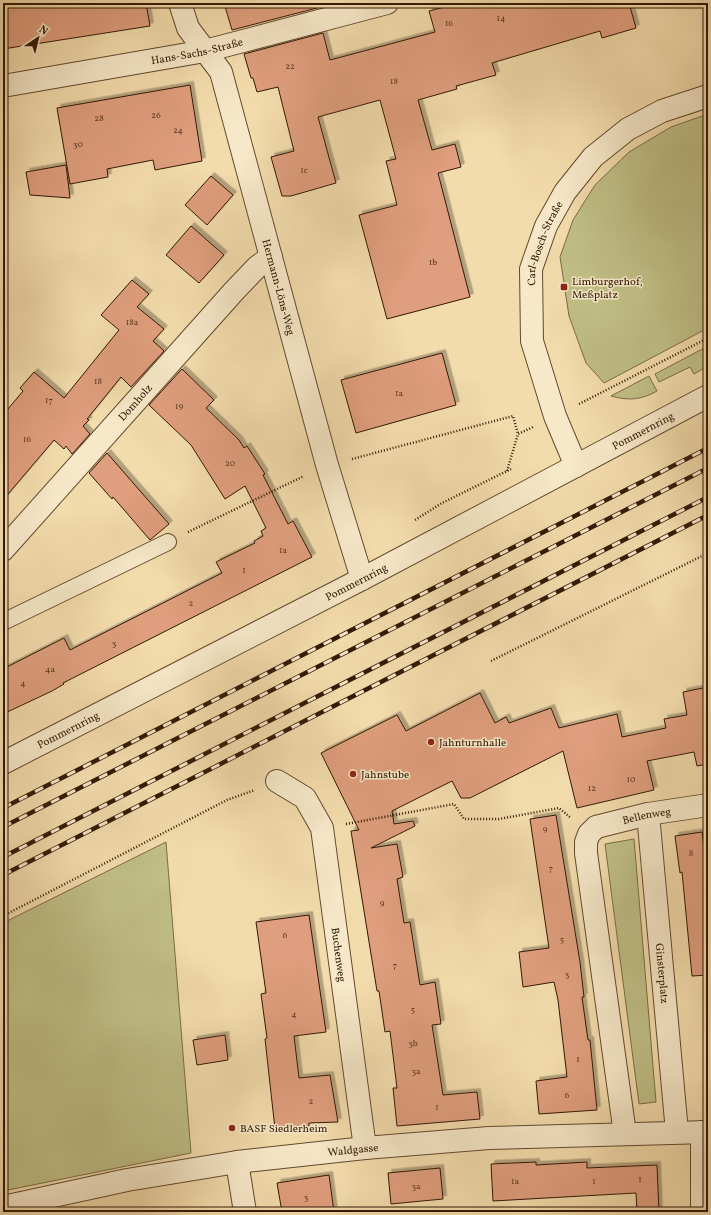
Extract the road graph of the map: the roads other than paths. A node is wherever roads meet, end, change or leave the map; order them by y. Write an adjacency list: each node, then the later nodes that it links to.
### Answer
1 (180, 3): 3 (street, Hermann-Löns-Weg)
2 (387, 3): 3 (street, Hans-Sachs-Straße)
3 (205, 51): 4 (street, Hans-Sachs-Straße); 6 (street, Hermann-Löns-Weg)
4 (3, 86)
5 (708, 96): 8 (street, Carl-Bosch-Straße)
6 (270, 257): 10 (street, Domholz); 11 (street, Hermann-Löns-Weg)
7 (708, 396): 8 (street, Pommernring)
8 (576, 466): 11 (street, Pommernring)
9 (168, 542): 12 (lane)
10 (3, 550)
11 (362, 579): 13 (street, Pommernring)
12 (3, 622)
13 (3, 763)
14 (277, 781): 20 (street, Buchenweg)
15 (708, 805): 16 (street, Bellenweg)
16 (648, 814): 17 (street, Ginsterplatz); 19 (street, Bellenweg)
17 (677, 1132): 18 (street, Waldgasse); 19 (street, Waldgasse)
18 (705, 1132): 24 (street)
19 (625, 1134): 20 (street, Waldgasse)
20 (365, 1148): 21 (street, Waldgasse)
21 (238, 1162): 22 (street, Waldgasse); 23 (street)
22 (3, 1206)
23 (245, 1212)
24 (702, 1212)

